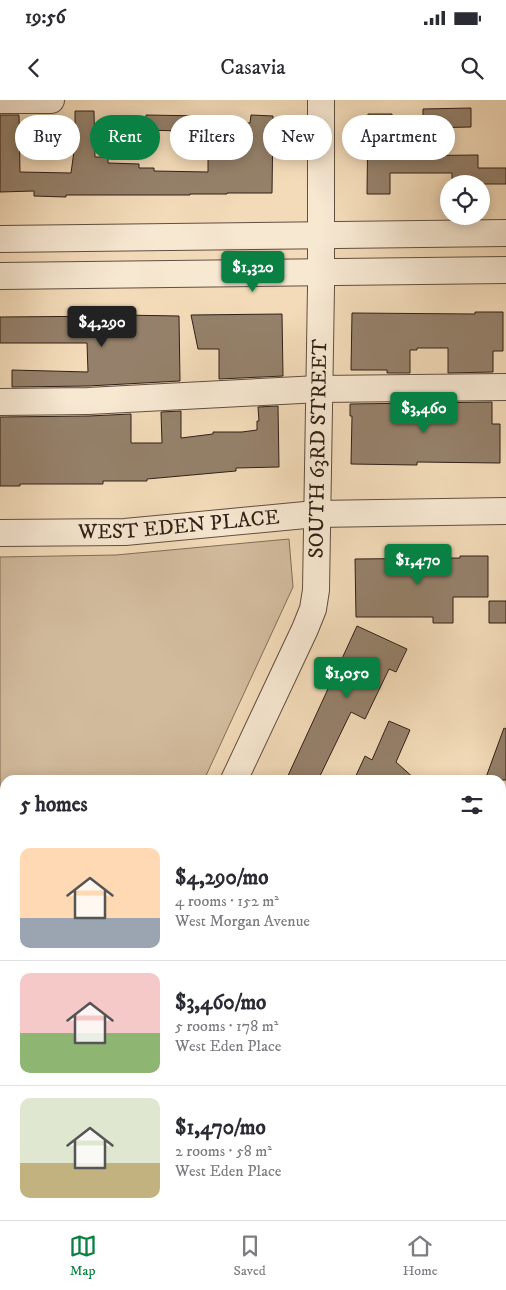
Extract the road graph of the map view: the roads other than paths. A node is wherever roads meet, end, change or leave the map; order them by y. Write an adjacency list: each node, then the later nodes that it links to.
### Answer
1 (0, 100): 2 (street)
2 (51, 100)
3 (321, 100): 5 (street, SOUTH 63RD STREET)
4 (506, 233): 5 (street)
5 (321, 234): 6 (street); 8 (street, SOUTH 63RD STREET)
6 (0, 239)
7 (506, 270): 8 (street)
8 (321, 272): 9 (street); 11 (street, SOUTH 63RD STREET)
9 (0, 276)
10 (506, 388): 11 (street)
11 (319, 389): 12 (street); 14 (street, SOUTH 63RD STREET)
12 (0, 402)
13 (506, 511): 14 (street, WEST EDEN PLACE)
14 (316, 514): 15 (street, WEST EDEN PLACE); 16 (street, SOUTH 63RD STREET)
15 (0, 533)
16 (236, 775)

